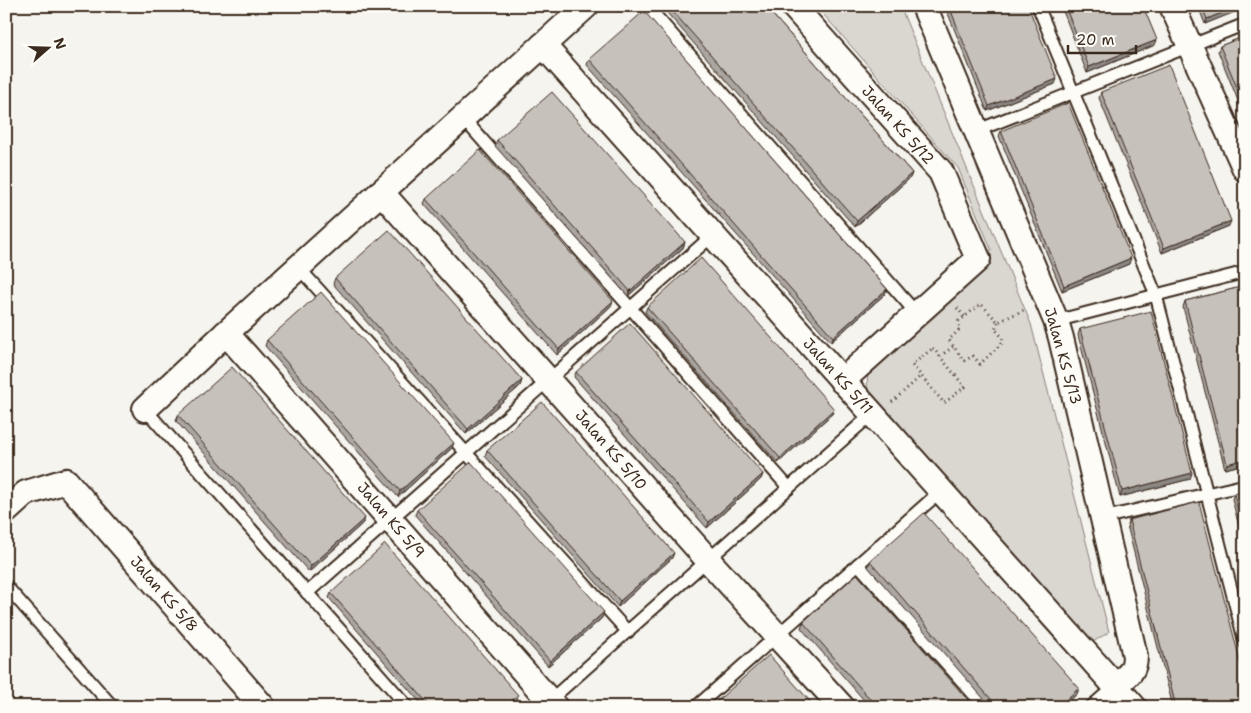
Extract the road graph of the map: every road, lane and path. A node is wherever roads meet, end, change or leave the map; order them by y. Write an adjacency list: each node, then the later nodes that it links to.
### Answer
1 (586, 6): 8 (street)
2 (647, 6): 21 (lane)
3 (793, 6): 21 (street, Jalan KS 5/12)
4 (924, 6): 12 (street, Jalan KS 5/13)
5 (1038, 6): 10 (lane)
6 (1172, 6): 9 (street)
7 (1245, 24): 9 (lane)
8 (543, 45): 11 (street); 15 (street, Jalan KS 5/11)
9 (1190, 46): 10 (lane); 13 (street)
10 (1073, 93): 12 (lane); 18 (lane)
11 (463, 118): 14 (street); 20 (lane)
12 (976, 131): 19 (street, Jalan KS 5/13)
13 (1245, 169)
14 (381, 192): 16 (street); 28 (street, Jalan KS 5/10)
15 (713, 235): 20 (lane); 29 (street, Jalan KS 5/11)
16 (298, 267): 24 (street); 32 (lane)
17 (1245, 272): 18 (lane)
18 (1156, 295): 22 (lane); 36 (lane)
19 (1046, 299): 22 (street, Jalan KS 5/13); 23 (path)
20 (630, 308): 28 (lane); 34 (lane)
21 (917, 314): 29 (street)
22 (1056, 321): 38 (street, Jalan KS 5/13)
23 (998, 322): 25 (path); 25 (path)
24 (226, 333): 30 (street); 39 (street, Jalan KS 5/9)
25 (953, 347): 26 (path)
26 (940, 356): 27 (path); 27 (path)
27 (921, 376): 31 (path)
28 (549, 380): 32 (lane); 40 (street, Jalan KS 5/10)
29 (842, 381): 31 (street, Jalan KS 5/11)
30 (145, 409): 43 (lane)
31 (874, 415): 34 (lane); 35 (street, Jalan KS 5/11)
32 (466, 453): 39 (lane); 44 (lane)
33 (1245, 485): 36 (lane)
34 (789, 488): 40 (lane)
35 (941, 491): 41 (lane); 47 (street, Jalan KS 5/11)
36 (1207, 494): 38 (lane); 46 (lane)
37 (6, 511): 50 (street, Jalan KS 5/8)
38 (1103, 518): 47 (street, Jalan KS 5/13)
39 (390, 519): 43 (lane); 48 (street, Jalan KS 5/9)
40 (708, 560): 44 (lane); 45 (street, Jalan KS 5/10)
41 (858, 564): 45 (lane); 54 (lane)
42 (6, 586): 49 (lane)
43 (307, 593): 51 (lane)
44 (628, 632): 48 (lane)
45 (778, 635): 52 (lane); 53 (street, Jalan KS 5/10)
46 (1245, 643)
47 (1115, 686): 55 (lane); 56 (street, Jalan KS 5/11)
48 (549, 705)
49 (113, 707)
50 (263, 707)
51 (408, 707)
52 (696, 707)
53 (842, 707)
54 (985, 707)
55 (1091, 707)
56 (1134, 707)

